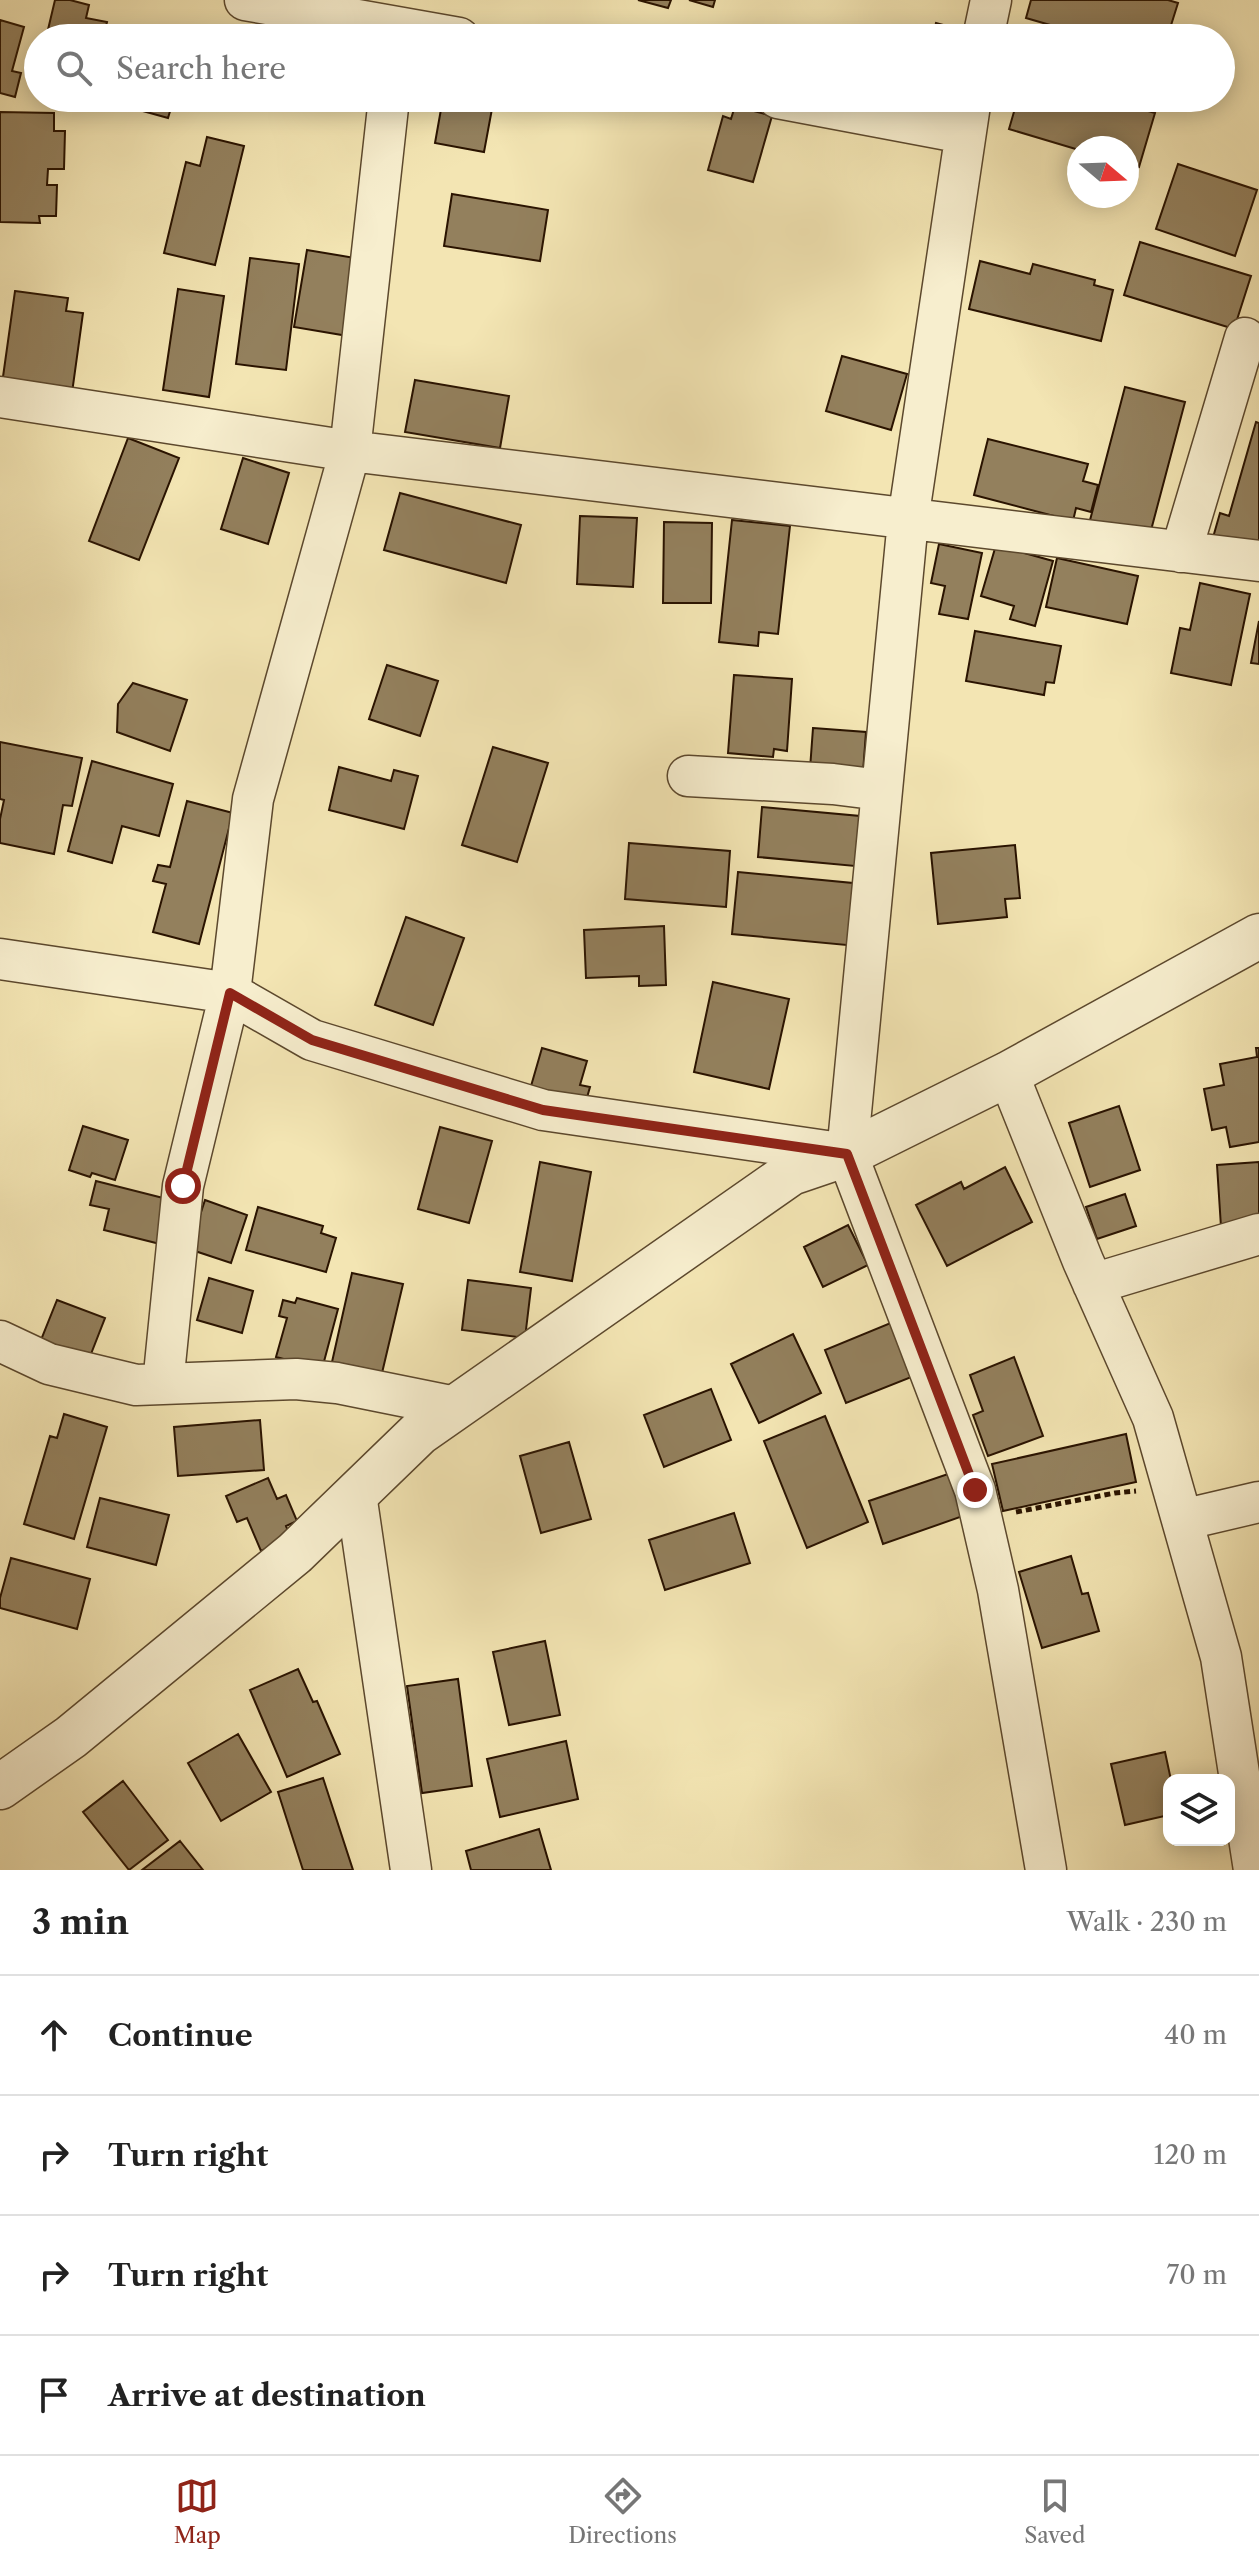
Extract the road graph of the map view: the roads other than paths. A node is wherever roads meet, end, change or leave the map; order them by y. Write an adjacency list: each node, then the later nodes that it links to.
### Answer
1 (245, 0): 3 (street)
2 (991, 0): 4 (street)
3 (398, 21)
4 (986, 24)
5 (387, 112): 10 (street)
6 (926, 112): 7 (street)
7 (968, 116): 11 (street)
8 (1245, 338): 12 (street)
9 (0, 397): 10 (street)
10 (350, 451): 11 (street); 18 (street)
11 (908, 520): 12 (street); 15 (street)
12 (1181, 552): 13 (street)
13 (1259, 561)
14 (688, 776): 15 (street)
15 (881, 790): 20 (street)
16 (1259, 936): 19 (street)
17 (0, 959): 18 (street)
18 (230, 993): 20 (street); 24 (street)
19 (1008, 1074): 20 (street); 22 (street)
20 (847, 1154): 25 (street); 31 (street)
21 (1259, 1234): 22 (street)
22 (1093, 1284): 28 (street)
23 (0, 1341): 24 (street)
24 (163, 1384): 25 (street)
25 (456, 1407): 26 (street)
26 (356, 1494): 29 (street); 30 (street)
27 (1259, 1502): 28 (street)
28 (1177, 1504): 32 (street)
29 (0, 1787)
30 (411, 1870)
31 (1046, 1870)
32 (1254, 1870)

